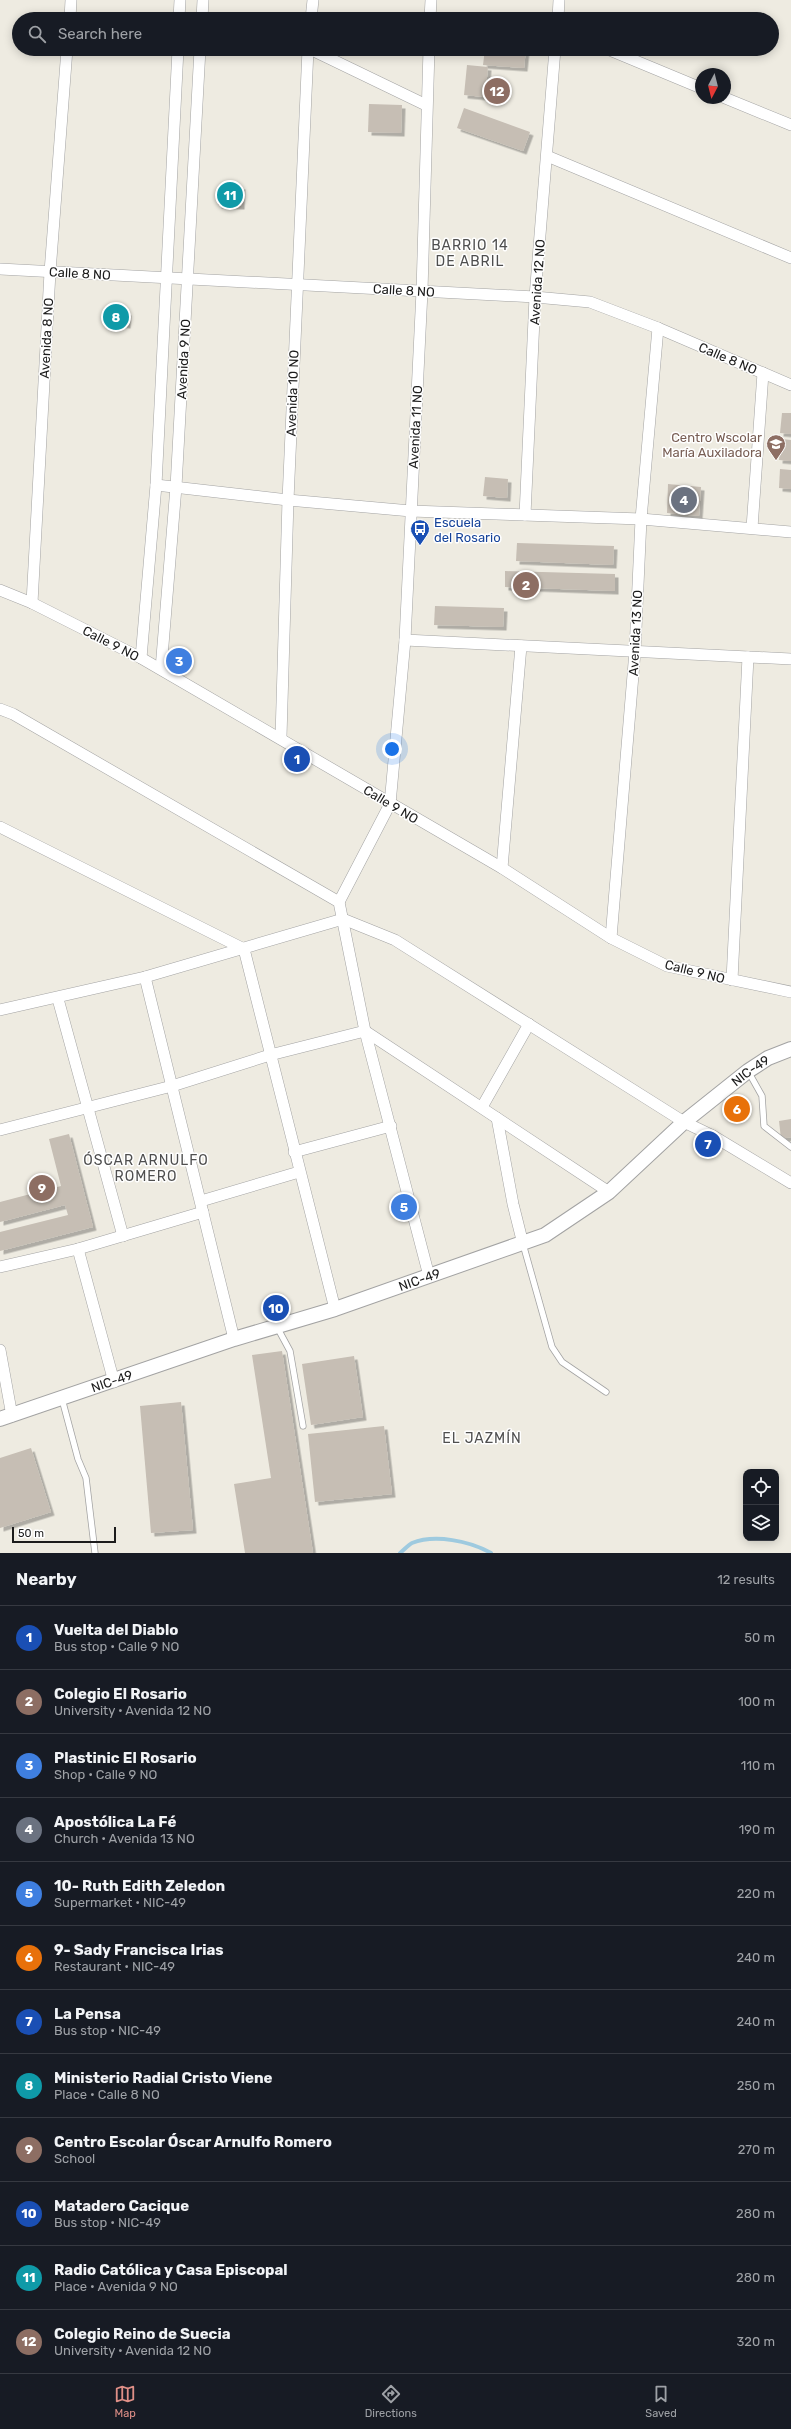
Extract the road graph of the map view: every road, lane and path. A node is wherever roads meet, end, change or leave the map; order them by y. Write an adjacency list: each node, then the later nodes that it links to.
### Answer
1 (71, 0): 7 (street)
2 (180, 0): 8 (street)
3 (203, 0): 9 (street)
4 (313, 0): 10 (street)
5 (431, 0): 11 (street)
6 (558, 0): 12 (street)
7 (70, 12)
8 (179, 12)
9 (202, 12)
10 (312, 12)
11 (430, 12)
12 (558, 12)
13 (67, 56): 28 (street, Avenida 8 NO)
14 (178, 56): 29 (street, Avenida 9 NO)
15 (200, 56): 30 (street, Avenida 9 NO)
16 (309, 56): 31 (street, Avenida 10 NO)
17 (324, 56): 23 (street)
18 (429, 56): 23 (street, Avenida 11 NO)
19 (555, 56): 25 (street, Avenida 12 NO)
20 (624, 56): 21 (street)
21 (695, 86)
22 (731, 100): 24 (street)
23 (426, 105): 32 (street, Avenida 11 NO)
24 (791, 125)
25 (547, 156): 26 (street); 33 (street, Avenida 12 NO)
26 (791, 258)
27 (0, 269): 28 (street, Calle 8 NO)
28 (50, 272): 29 (street, Calle 8 NO); 46 (street, Avenida 8 NO)
29 (167, 278): 30 (street, Calle 8 NO); 37 (street, Avenida 9 NO)
30 (188, 279): 31 (street, Calle 8 NO); 38 (street, Avenida 9 NO)
31 (297, 284): 32 (street, Calle 8 NO); 39 (street, Avenida 10 NO)
32 (422, 291): 33 (street, Calle 8 NO); 40 (street, Avenida 11 NO)
33 (535, 296): 34 (street, Calle 8 NO); 41 (street, Avenida 12 NO)
34 (658, 328): 35 (street, Calle 8 NO); 42 (street, Avenida 13 NO)
35 (763, 373): 36 (street, Calle 8 NO); 43 (street)
36 (791, 385)
37 (156, 485): 38 (street); 51 (street, Avenida 9 NO)
38 (176, 487): 39 (street); 53 (street, Avenida 9 NO)
39 (288, 500): 40 (street); 55 (street, Avenida 10 NO)
40 (411, 511): 41 (street); 47 (street, Avenida 11 NO)
41 (525, 515): 42 (street)
42 (641, 519): 43 (street); 49 (street, Avenida 13 NO)
43 (752, 528): 44 (street)
44 (791, 532)
45 (0, 590): 46 (street, Calle 9 NO)
46 (32, 603): 51 (street, Calle 9 NO)
47 (405, 640): 48 (street); 56 (street, Avenida 11 NO)
48 (521, 646): 49 (street); 58 (street)
49 (635, 651): 50 (street); 61 (street, Avenida 13 NO)
50 (748, 657): 52 (street); 64 (street)
51 (141, 658): 53 (street, Calle 9 NO)
52 (791, 659)
53 (161, 669): 55 (street, Calle 9 NO)
54 (0, 709): 59 (street)
55 (280, 737): 56 (street, Calle 9 NO)
56 (390, 804): 58 (street, Calle 9 NO); 59 (street)
57 (0, 826): 62 (street)
58 (502, 868): 61 (street, Calle 9 NO)
59 (339, 902): 60 (street)
60 (343, 919): 62 (street); 68 (street); 69 (street)
61 (611, 938): 64 (street, Calle 9 NO)
62 (244, 949): 63 (street); 71 (street)
63 (145, 977): 66 (street); 73 (street)
64 (732, 980): 65 (street, Calle 9 NO)
65 (791, 992)
66 (58, 998): 67 (street); 74 (street)
67 (0, 1010)
68 (528, 1024): 75 (street); 77 (street)
69 (365, 1031): 71 (street); 75 (street); 78 (street)
70 (791, 1049): 72 (street, NIC-49 / NIC-49)
71 (270, 1055): 73 (street); 81 (street)
72 (748, 1072): 77 (street, NIC-49 / NIC-49); 80 (lane)
73 (172, 1086): 74 (street); 85 (street)
74 (86, 1107): 79 (street); 87 (street)
75 (482, 1107): 76 (street)
76 (497, 1118): 84 (street); 88 (street)
77 (684, 1122): 83 (street); 84 (street, NIC-49 / NIC-49)
78 (391, 1126): 81 (street); 91 (street)
79 (0, 1130)
80 (791, 1147)
81 (294, 1152): 82 (street)
82 (299, 1172): 85 (street); 92 (street)
83 (791, 1184)
84 (609, 1192): 88 (street, NIC-49 / NIC-49)
85 (201, 1200): 86 (street)
86 (204, 1212): 87 (street); 94 (street)
87 (123, 1236): 89 (street)
88 (523, 1244): 91 (street, NIC-49 / NIC-49); 97 (lane)
89 (78, 1249): 90 (street); 96 (street)
90 (0, 1267)
91 (430, 1276): 92 (street, NIC-49 / NIC-49)
92 (335, 1309): 93 (street, NIC-49 / NIC-49)
93 (277, 1326): 94 (street, NIC-49 / NIC-49); 100 (lane)
94 (234, 1339): 96 (street, NIC-49 / NIC-49)
95 (0, 1350): 99 (street)
96 (114, 1382): 98 (street, NIC-49 / NIC-49)
97 (606, 1392)
98 (62, 1398): 99 (street, NIC-49 / NIC-49); 101 (lane)
99 (6, 1417)
100 (303, 1426)
101 (95, 1553)

